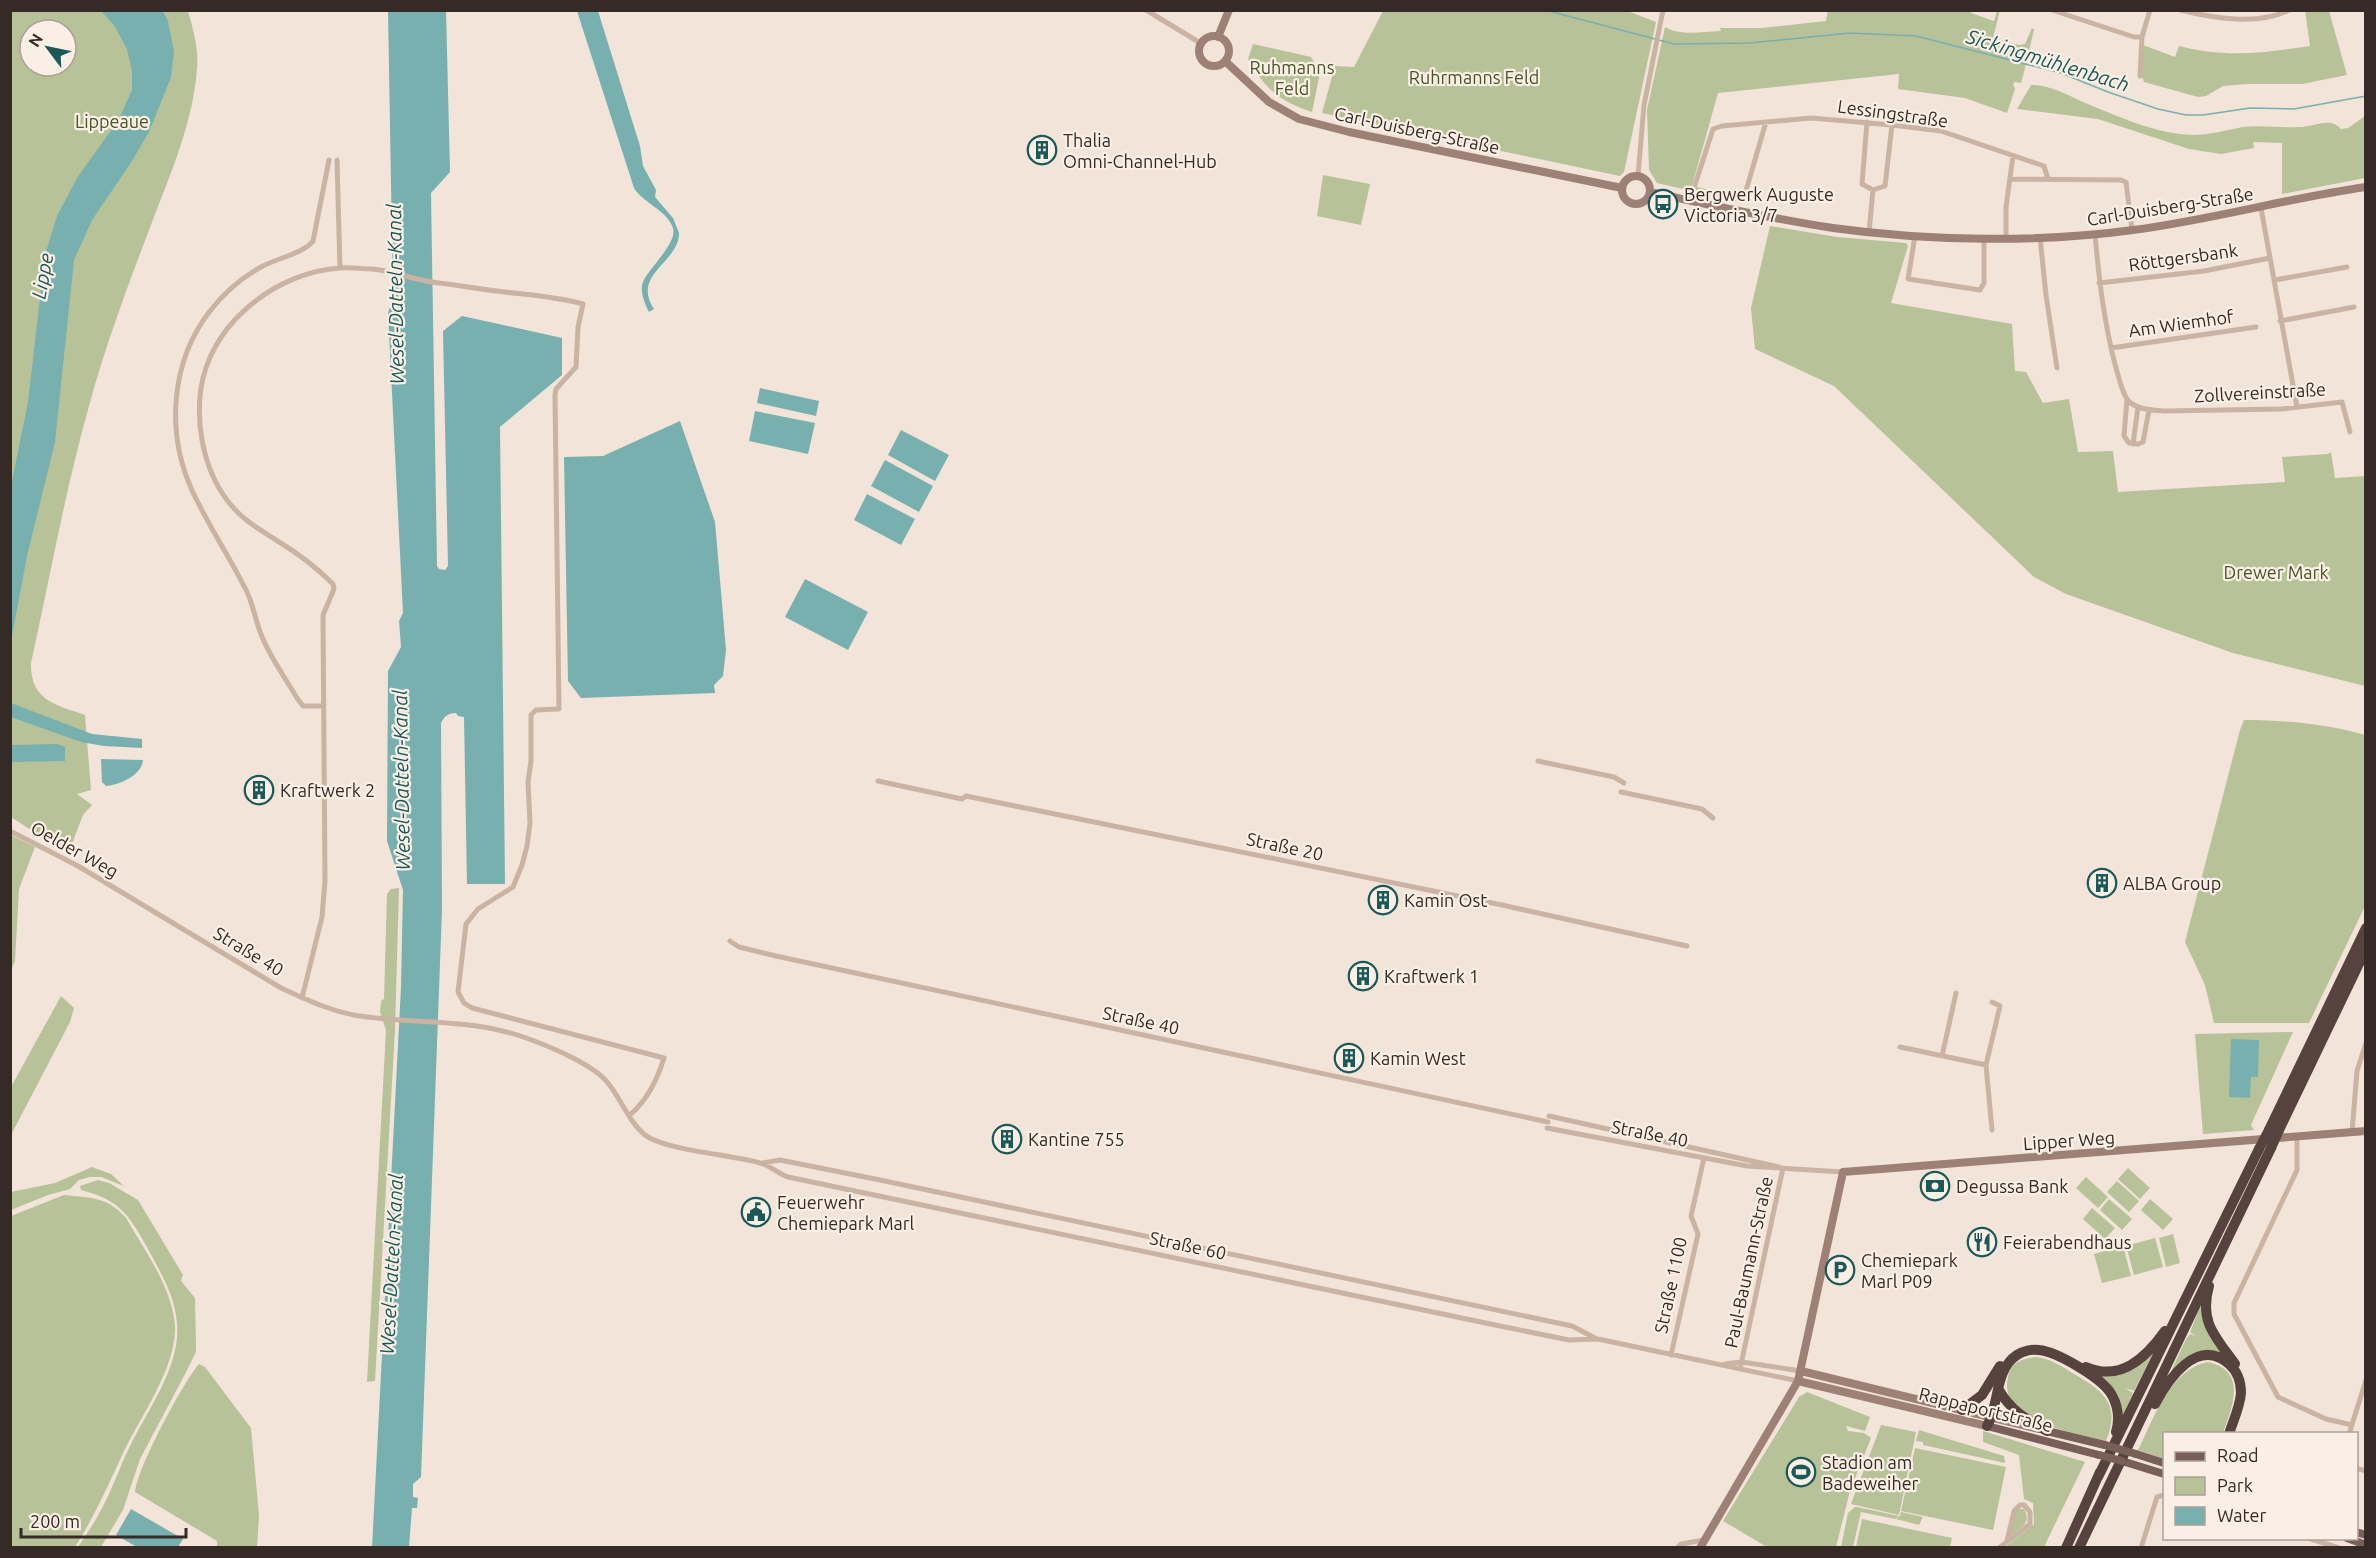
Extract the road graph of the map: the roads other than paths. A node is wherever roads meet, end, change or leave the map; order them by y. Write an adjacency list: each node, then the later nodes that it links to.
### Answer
1 (1146, 10): 10 (street)
2 (1228, 10): 8 (main road)
3 (1664, 10): 19 (street)
4 (2052, 10): 9 (street)
5 (2150, 10): 9 (street)
6 (2181, 10): 7 (street)
7 (2289, 10)
8 (1218, 37): 10 (main road); 11 (main road)
9 (2142, 37): 12 (street)
10 (1202, 44): 11 (main road)
11 (1225, 61): 24 (main road, Carl-Duisberg-Straße)
12 (2140, 76)
13 (1766, 122): 14 (street, Lessingstraße); 22 (street, Lessingstraße); 27 (street)
14 (1867, 122): 15 (street, Lessingstraße); 25 (street)
15 (1892, 125): 16 (street, Lessingstraße); 25 (street)
16 (2013, 156): 20 (street); 21 (street, Lessingstraße)
17 (329, 160): 52 (street)
18 (337, 160): 38 (street)
19 (1638, 176): 24 (main road); 26 (main road)
20 (2010, 179): 21 (street); 34 (street)
21 (2048, 179): 29 (street)
22 (1695, 185)
23 (2366, 187): 28 (main road, Carl-Duisberg-Straße)
24 (1622, 188): 26 (main road)
25 (1873, 190): 30 (street)
26 (1650, 192): 30 (main road, Carl-Duisberg-Straße)
27 (1745, 194)
28 (2260, 208): 29 (main road, Carl-Duisberg-Straße); 36 (street)
29 (2132, 230): 31 (main road, Carl-Duisberg-Straße)
30 (1869, 232): 32 (main road, Carl-Duisberg-Straße)
31 (2096, 234): 35 (main road, Carl-Duisberg-Straße); 40 (street)
32 (1915, 236): 33 (main road, Carl-Duisberg-Straße); 33 (street)
33 (1984, 237): 34 (main road, Carl-Duisberg-Straße)
34 (2006, 237): 35 (main road, Carl-Duisberg-Straße)
35 (2040, 237): 45 (street)
36 (2270, 258): 39 (street); 40 (street, Röttgersbank)
37 (2347, 267): 39 (street)
38 (340, 268): 52 (street); 71 (street)
39 (2275, 280): 42 (street)
40 (2099, 283): 44 (street)
41 (2354, 307): 42 (street)
42 (2280, 321): 48 (street)
43 (2256, 327): 44 (street, Am Wiemhof)
44 (2111, 348): 46 (street)
45 (2057, 368)
46 (2127, 399): 47 (street, Zollvereinstraße); 51 (street)
47 (2138, 407): 49 (street, Zollvereinstraße); 51 (street)
48 (2297, 407): 49 (street, Zollvereinstraße); 50 (street, Zollvereinstraße)
49 (2149, 410): 51 (street)
50 (2350, 432)
51 (2133, 444)
52 (322, 706): 65 (street)
53 (1538, 761): 55 (street)
54 (878, 781): 62 (street, Straße 20)
55 (1624, 783)
56 (1621, 792): 57 (street)
57 (1713, 818)
58 (10, 831): 59 (street, Oelder Weg)
59 (125, 894): 65 (street, Straße 40)
60 (2366, 928): 74 (highway)
61 (730, 941): 72 (street, Straße 40)
62 (1687, 946)
63 (2366, 949): 74 (highway)
64 (1956, 993): 69 (street)
65 (302, 998): 71 (street, Straße 40)
66 (1992, 1002): 70 (street)
67 (2366, 1043): 76 (street)
68 (1899, 1047): 69 (street)
69 (1942, 1056): 70 (street)
70 (1986, 1065): 73 (street)
71 (630, 1115): 81 (street, Straße 60)
72 (1548, 1122): 79 (street); 80 (street, Straße 40)
73 (1992, 1130)
74 (2274, 1130): 78 (highway, bridge)
75 (2366, 1131): 76 (main road, Lipper Weg)
76 (2352, 1132): 77 (main road, Lipper Weg)
77 (2297, 1137): 84 (main road, Lipper Weg); 99 (street)
78 (2265, 1148): 85 (highway); 86 (highway)
79 (1705, 1150): 80 (street, Straße 1100); 82 (street)
80 (1704, 1159): 82 (street, Straße 40); 88 (street, Straße 1100)
81 (763, 1163): 87 (street, Straße 60); 87 (street)
82 (1748, 1163): 83 (street, Paul-Baumann-Straße)
83 (1783, 1168): 84 (street, Paul-Baumann-Straße); 89 (street, Paul-Baumann-Straße)
84 (1843, 1172): 93 (main road)
85 (2225, 1244): 102 (highway); 104 (highway)
86 (2197, 1277): 92 (highway); 107 (highway)
87 (1598, 1339): 88 (street, Straße 60)
88 (1671, 1355): 90 (street, Straße 60)
89 (1742, 1362): 90 (street, Paul-Baumann-Straße); 91 (street, Paul-Baumann-Straße); 93 (street, Paul-Baumann-Straße)
90 (1717, 1364): 91 (street, Paul-Baumann-Straße)
91 (1740, 1369): 95 (street, Paul-Baumann-Straße)
92 (1998, 1370): 97 (highway); 98 (highway)
93 (1801, 1371): 95 (main road); 97 (main road, Rappaportstraße)
94 (2366, 1380): 99 (street)
95 (1798, 1381): 98 (main road, Rappaportstraße); 111 (main road)
96 (1999, 1390): 98 (highway); 100 (highway); 107 (highway)
97 (1962, 1410): 98 (main road, Rappaportstraße)
98 (1988, 1420): 100 (main road, Rappaportstraße); 106 (main road, Rappaportstraße, bridge)
99 (2352, 1425): 103 (street)
100 (2047, 1431): 105 (main road, Rappaportstraße, bridge)
101 (2230, 1432): 104 (highway)
102 (2235, 1432)
103 (2350, 1432)
104 (2128, 1444): 116 (highway)
105 (2163, 1463)
106 (2163, 1474)
107 (2098, 1477): 115 (highway)
108 (2163, 1495): 117 (street)
109 (2311, 1540): 118 (street)
110 (2007, 1541): 110 (street); 114 (street)
111 (1700, 1543): 112 (street); 113 (street)
112 (1677, 1548)
113 (1685, 1548)
114 (1999, 1548)
115 (2066, 1548)
116 (2079, 1548)
117 (2141, 1548)
118 (2339, 1548)

